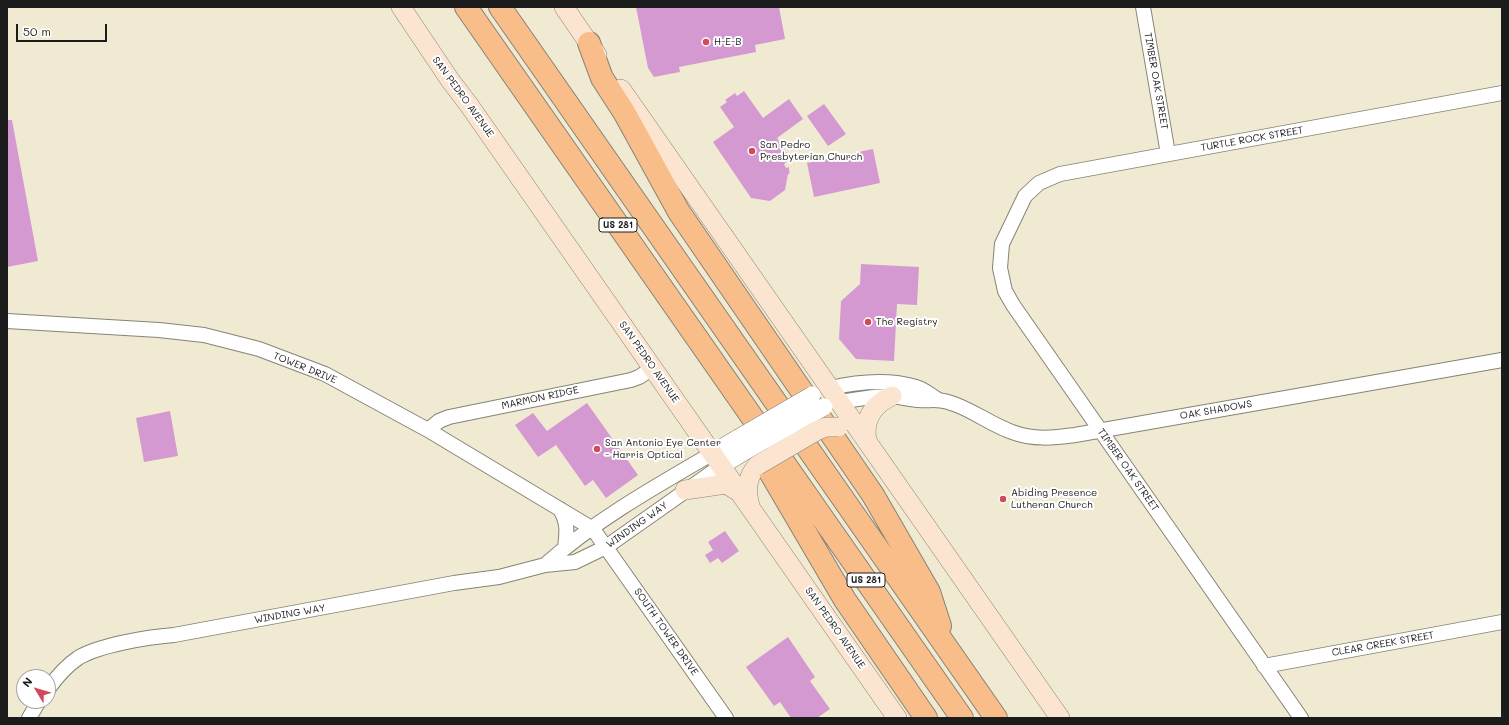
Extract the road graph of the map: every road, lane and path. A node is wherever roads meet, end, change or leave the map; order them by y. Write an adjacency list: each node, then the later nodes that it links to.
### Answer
1 (401, 7): 12 (main road, SAN PEDRO AVENUE)
2 (466, 7): 19 (highway, US 281)
3 (500, 7): 33 (highway, US 281)
4 (564, 7): 6 (main road)
5 (1143, 7): 8 (street, TIMBER OAK STREET)
6 (589, 43): 14 (main road); 33 (highway)
7 (1502, 93): 8 (street, TURTLE ROCK STREET)
8 (1168, 154): 9 (street, TURTLE ROCK STREET)
9 (1018, 211): 17 (street, TIMBER OAK STREET)
10 (7, 321): 16 (street, TOWER DRIVE)
11 (1502, 360): 17 (street, OAK SHADOWS)
12 (653, 368): 16 (street, MARMON RIDGE); 21 (main road, SAN PEDRO AVENUE)
13 (892, 396): 14 (street, OAK SHADOWS); 15 (street, OAK SHADOWS); 18 (main road)
14 (831, 399): 15 (street, OAK SHADOWS); 18 (main road); 20 (street, bridge); 20 (street, bridge)
15 (937, 399): 17 (street, OAK SHADOWS)
16 (428, 430): 27 (street, TOWER DRIVE)
17 (1100, 430): 34 (street, TIMBER OAK STREET)
18 (865, 439): 26 (main road, bridge); 43 (main road)
19 (769, 442): 40 (highway); 41 (highway, US 281)
20 (743, 444): 21 (street)
21 (717, 459): 22 (street, WINDING WAY); 23 (street, WINDING WAY); 24 (main road, SAN PEDRO AVENUE)
22 (658, 486): 25 (street); 28 (street, WINDING WAY)
23 (685, 490): 24 (main road); 25 (street, WINDING WAY)
24 (739, 492): 26 (main road, SAN PEDRO AVENUE)
25 (669, 502): 29 (street, WINDING WAY)
26 (751, 508): 39 (main road, SAN PEDRO AVENUE)
27 (560, 509): 28 (street, TOWER DRIVE); 30 (street)
28 (593, 529): 29 (street, TOWER DRIVE); 30 (street, WINDING WAY)
29 (606, 547): 31 (street, WINDING WAY); 38 (street, SOUTH TOWER DRIVE)
30 (564, 548): 31 (street, WINDING WAY)
31 (545, 565): 35 (street, WINDING WAY)
32 (1502, 622): 34 (street, CLEAR CREEK STREET)
33 (950, 653): 42 (highway, US 281)
34 (1264, 666): 44 (street, TIMBER OAK STREET)
35 (56, 678)
36 (34, 709): 37 (street)
37 (29, 718)
38 (726, 718)
39 (897, 718)
40 (926, 718)
41 (962, 718)
42 (996, 718)
43 (1060, 718)
44 (1301, 718)

